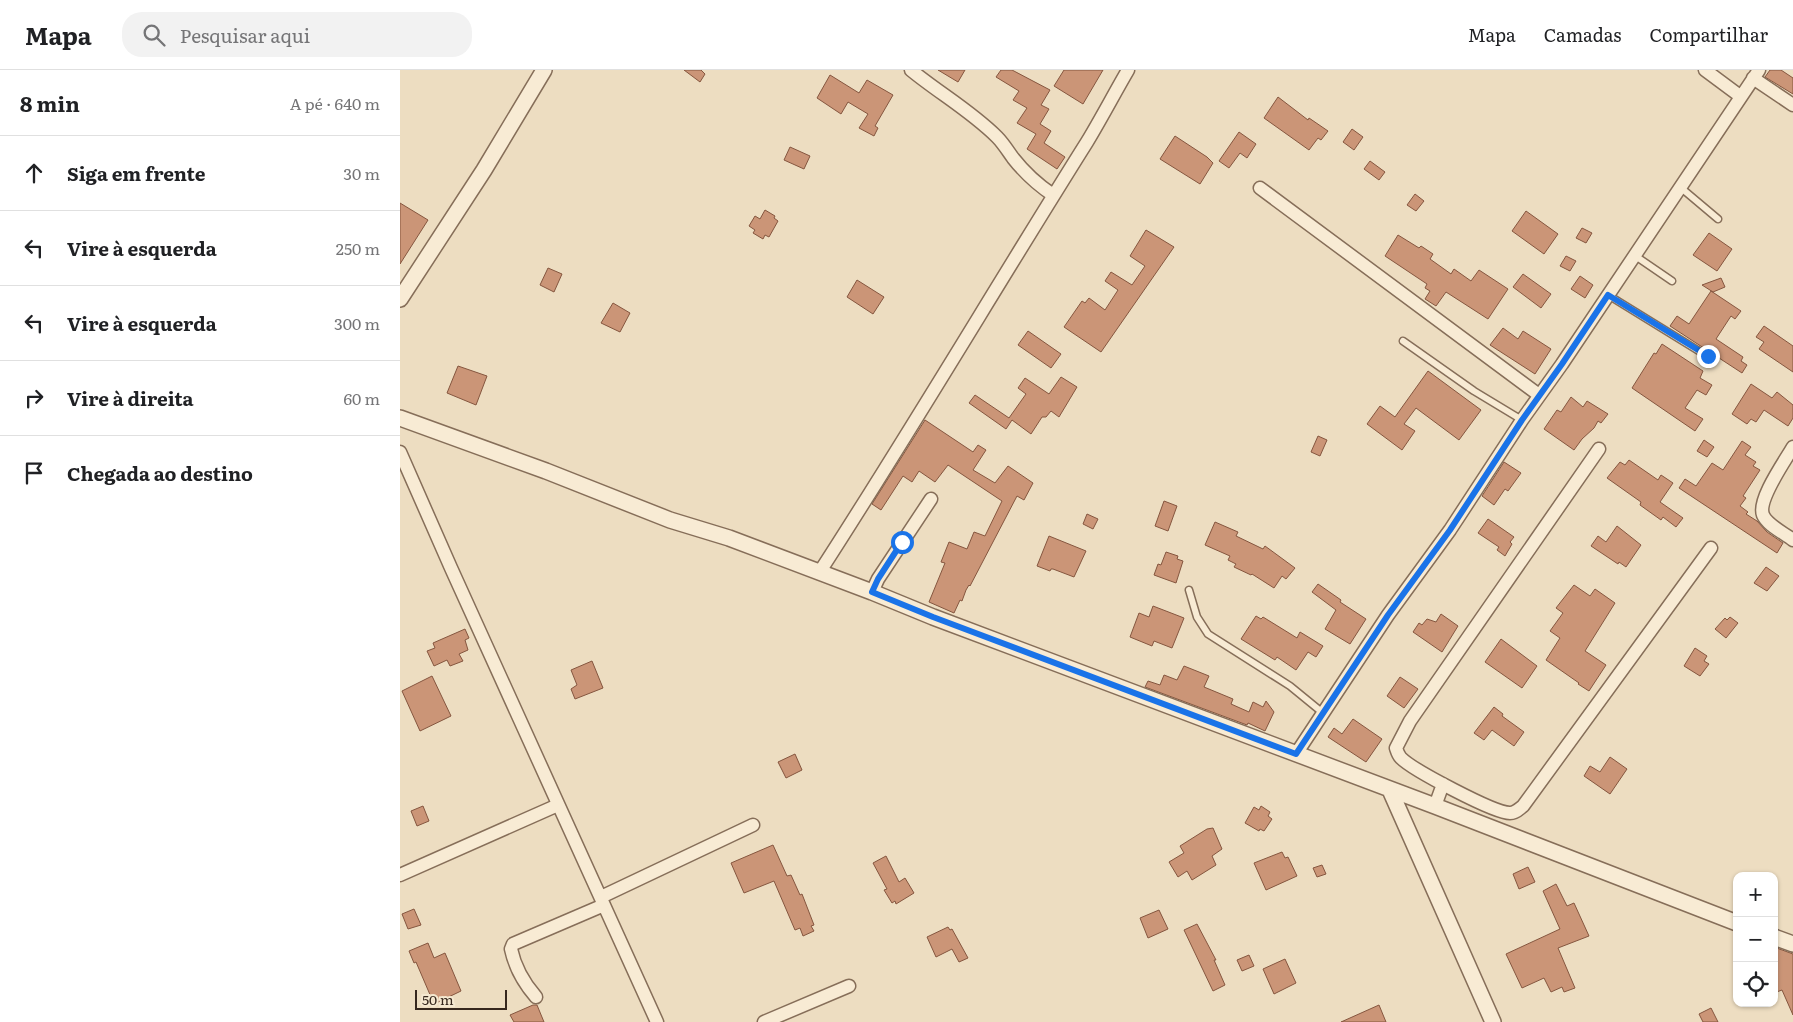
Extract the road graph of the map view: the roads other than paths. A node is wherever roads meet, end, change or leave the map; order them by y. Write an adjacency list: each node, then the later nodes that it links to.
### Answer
1 (544, 70): 15 (street)
2 (911, 70): 10 (street)
3 (1128, 70): 10 (street)
4 (1705, 70): 6 (street)
5 (1756, 74): 6 (street); 7 (street)
6 (1740, 96): 8 (street)
7 (1793, 105)
8 (1680, 187): 11 (lane); 12 (street)
9 (1260, 188): 18 (street)
10 (1053, 195): 27 (street)
11 (1718, 220)
12 (1634, 255): 13 (lane); 14 (street)
13 (1672, 281)
14 (1608, 295): 17 (lane); 18 (street)
15 (400, 299)
16 (1403, 341): 20 (lane)
17 (1708, 356)
18 (1539, 395): 20 (street)
19 (400, 418): 27 (street)
20 (1522, 420): 30 (street)
21 (1793, 447): 25 (street)
22 (1599, 450): 32 (street)
23 (400, 452): 34 (street)
24 (931, 499): 29 (street)
25 (1793, 540)
26 (1711, 548): 32 (street)
27 (819, 573): 29 (street)
28 (1189, 590): 30 (lane)
29 (872, 592): 31 (street)
30 (1323, 713): 31 (street)
31 (1296, 754): 33 (street)
32 (1443, 784): 35 (street)
33 (1390, 790): 35 (street); 46 (street)
34 (558, 805): 37 (street); 38 (street)
35 (1435, 806): 39 (street)
36 (753, 825): 38 (street)
37 (400, 875)
38 (602, 901): 43 (street); 44 (street)
39 (1733, 921)
40 (1778, 938): 41 (street)
41 (1793, 944)
42 (849, 986): 45 (street)
43 (536, 997)
44 (657, 1022)
45 (764, 1022)
46 (1493, 1022)

